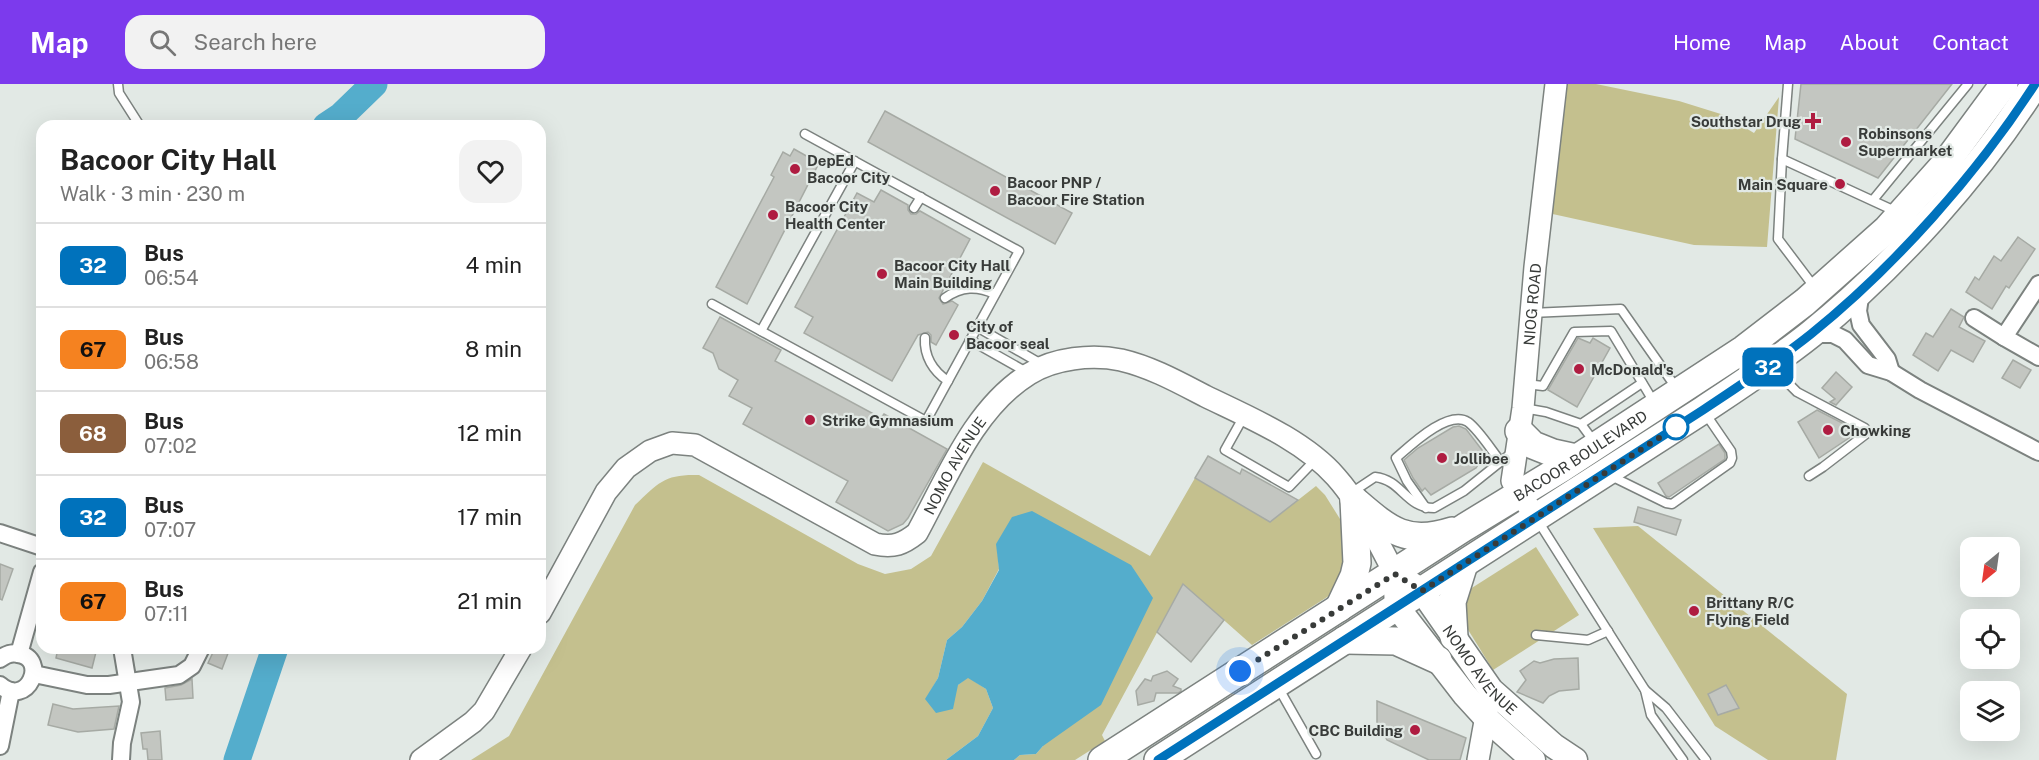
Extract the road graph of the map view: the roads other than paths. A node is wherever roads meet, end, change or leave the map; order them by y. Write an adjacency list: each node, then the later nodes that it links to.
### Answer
1 (118, 84): 7 (lane)
2 (1556, 84): 21 (street, NIOG ROAD)
3 (1788, 84): 9 (lane)
4 (1968, 84): 12 (lane)
5 (2004, 84): 14 (main road, BACOOR BOULEVARD)
6 (2035, 84): 14 (main road, BACOOR BOULEVARD)
7 (136, 120)
8 (806, 134): 10 (lane)
9 (1782, 159): 12 (lane); 17 (lane)
10 (855, 161): 11 (lane); 24 (lane)
11 (921, 197): 13 (lane); 18 (lane)
12 (1873, 200): 14 (lane)
13 (914, 208)
14 (1910, 222): 16 (main road, BACOOR BOULEVARD); 17 (main road, BACOOR BOULEVARD)
15 (2039, 284): 26 (street)
16 (1861, 290): 25 (main road, BACOOR BOULEVARD); 32 (street)
17 (1819, 291): 36 (main road, BACOOR BOULEVARD)
18 (995, 294): 19 (lane); 23 (lane)
19 (945, 298)
20 (712, 304): 24 (lane)
21 (1531, 313): 35 (street, NIOG ROAD); 36 (lane)
22 (1974, 318): 26 (street)
23 (977, 327): 28 (lane); 31 (lane)
24 (761, 331): 33 (lane)
25 (1812, 334): 30 (main road, BACOOR BOULEVARD); 32 (street)
26 (2004, 337): 29 (street)
27 (925, 338): 33 (lane)
28 (970, 340): 31 (lane); 33 (lane)
29 (2039, 357)
30 (1770, 365): 38 (main road, BACOOR BOULEVARD); 45 (lane)
31 (1038, 370): 39 (street, NOMO AVENUE); 57 (street, NOMO AVENUE)
32 (1892, 372): 42 (street)
33 (948, 381)
34 (1642, 383): 35 (lane); 37 (lane); 41 (lane)
35 (1525, 384): 40 (street, NIOG ROAD)
36 (1679, 392): 37 (main road, BACOOR BOULEVARD)
37 (1656, 407): 41 (main road, BACOOR BOULEVARD)
38 (1703, 410): 44 (main road, BACOOR BOULEVARD); 44 (lane)
39 (1244, 416): 43 (street, NOMO AVENUE); 43 (lane)
40 (1515, 437): 41 (main road); 41 (lane); 46 (street, NIOG ROAD); 48 (lane); 48 (lane)
41 (1584, 443): 46 (main road, BACOOR BOULEVARD)
42 (2039, 452)
43 (1317, 458): 47 (street, NOMO AVENUE)
44 (1605, 473): 49 (main road, BACOOR BOULEVARD)
45 (1809, 476)
46 (1520, 494): 49 (street, NIOG ROAD); 50 (main road, BACOOR BOULEVARD)
47 (1352, 497): 48 (lane); 50 (main road); 54 (street, NOMO AVENUE); 59 (main road)
48 (1426, 508)
49 (1536, 518): 53 (main road, BACOOR BOULEVARD); 60 (lane)
50 (1465, 527): 54 (main road, BACOOR BOULEVARD)
51 (0, 533): 52 (street)
52 (36, 545)
53 (1464, 564): 55 (main road, BACOOR BOULEVARD); 62 (main road)
54 (1395, 574): 55 (main road, NOMO AVENUE); 58 (main road, NOMO AVENUE); 59 (main road, BACOOR BOULEVARD)
55 (1422, 591): 58 (main road, BACOOR BOULEVARD); 62 (main road, NOMO AVENUE)
56 (36, 592): 64 (street)
57 (546, 602)
58 (1397, 607): 63 (main road, BACOOR BOULEVARD); 69 (main road, NOMO AVENUE)
59 (1339, 608): 81 (main road, BACOOR BOULEVARD)
60 (1608, 631): 61 (lane); 75 (lane)
61 (1536, 635)
62 (1454, 637): 74 (main road, NOMO AVENUE)
63 (1345, 640): 69 (main road); 72 (main road, BACOOR BOULEVARD)
64 (18, 654): 68 (street); 70 (street)
65 (123, 654): 71 (street)
66 (198, 654): 71 (street)
67 (517, 654): 80 (street)
68 (0, 659)
69 (1438, 660): 76 (main road, NOMO AVENUE)
70 (34, 674): 71 (street); 73 (street)
71 (128, 681): 79 (street)
72 (1276, 684): 78 (lane); 82 (main road, BACOOR BOULEVARD)
73 (5, 688): 77 (street)
74 (1491, 690): 76 (street); 85 (main road, NOMO AVENUE)
75 (1644, 690): 86 (lane); 87 (lane)
76 (1486, 718): 83 (street); 84 (main road, NOMO AVENUE)
77 (0, 746)
78 (1316, 754)
79 (121, 760)
80 (421, 760)
81 (1102, 760)
82 (1158, 760)
83 (1478, 760)
84 (1533, 760)
85 (1575, 760)
86 (1683, 760)
87 (1706, 760)

